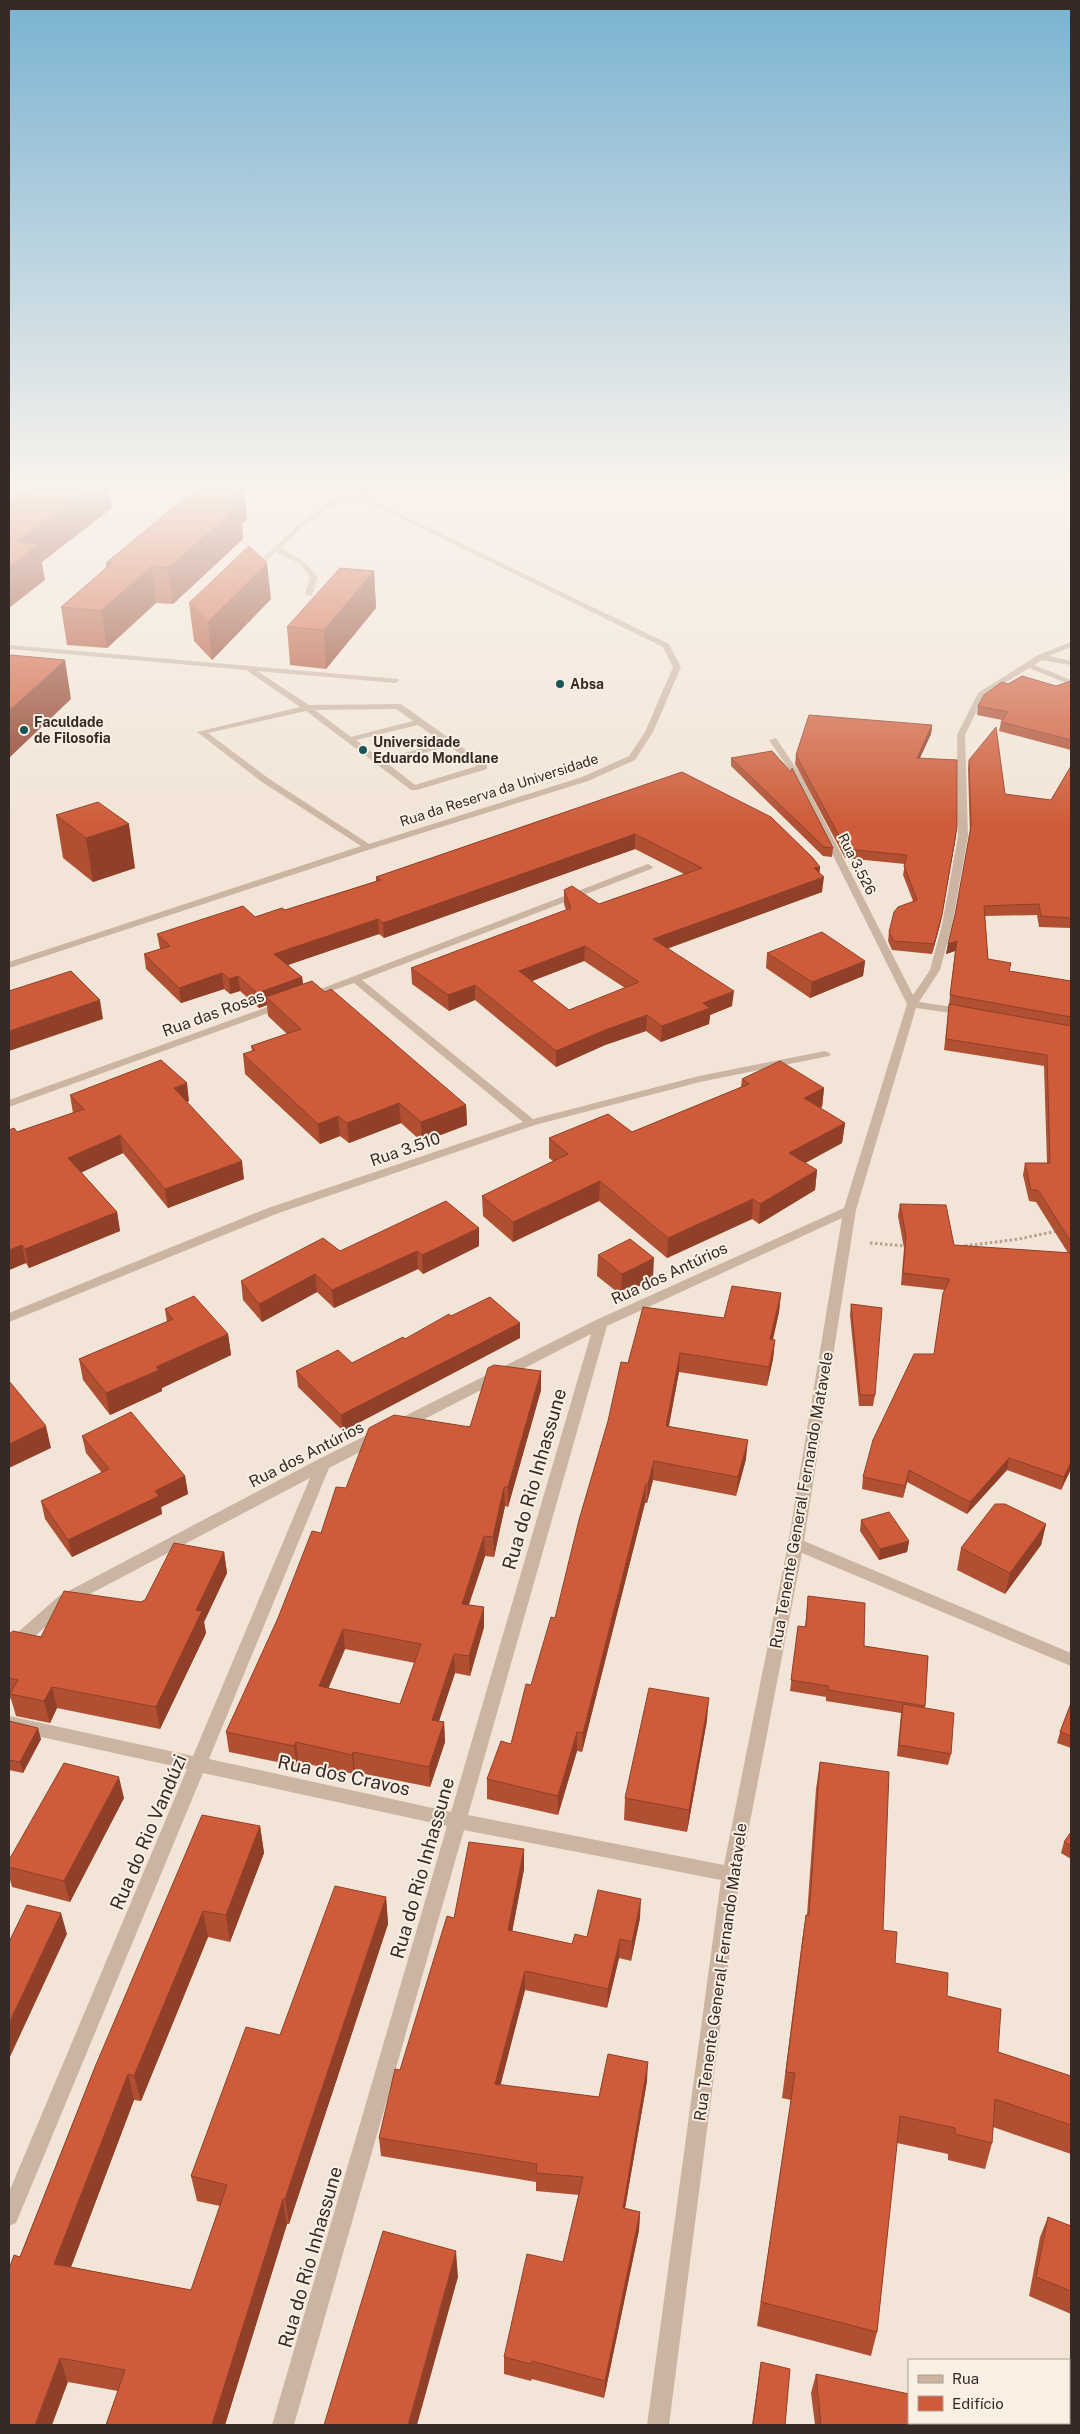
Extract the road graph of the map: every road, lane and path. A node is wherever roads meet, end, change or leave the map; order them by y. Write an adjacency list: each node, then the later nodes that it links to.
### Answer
1 (563, 596): 16 (street, Rua da Reserva da Universidade)
2 (1071, 644): 4 (street, Rua Tenente General Fernando Matavele)
3 (9, 646): 7 (street)
4 (1041, 657): 5 (street); 6 (street, Rua Tenente General Fernando Matavele)
5 (1071, 663)
6 (1028, 665): 9 (street); 20 (street, Rua Tenente General Fernando Matavele)
7 (250, 670): 8 (street); 10 (street)
8 (395, 681)
9 (1071, 683)
10 (307, 708): 11 (street); 12 (street); 16 (street)
11 (418, 722): 12 (street); 14 (street)
12 (351, 739): 15 (street)
13 (773, 740): 20 (street, Rua 3.526)
14 (448, 744): 15 (street); 15 (street)
15 (382, 762)
16 (368, 847): 18 (street, Rua da Reserva da Universidade)
17 (648, 867): 19 (street, Rua das Rosas)
18 (9, 965)
19 (355, 979): 23 (street, Rua das Rosas); 24 (street)
20 (912, 1004): 21 (street); 25 (street, Rua Tenente General Fernando Matavele)
21 (974, 1014)
22 (825, 1054): 24 (street, Rua 3.510)
23 (9, 1104)
24 (531, 1124): 30 (street, Rua 3.510)
25 (850, 1210): 27 (street, Rua Tenente General Fernando Matavele); 31 (street, Rua dos Antúrios)
26 (1062, 1230): 29 (path)
27 (845, 1240): 28 (path); 33 (street, Rua Tenente General Fernando Matavele)
28 (912, 1246)
29 (960, 1247)
30 (9, 1318)
31 (601, 1323): 32 (street, Rua dos Antúrios); 38 (street, Rua do Rio Inhassune)
32 (324, 1463): 34 (street, Rua dos Antúrios); 37 (street, Rua do Rio Vandúzi)
33 (796, 1544): 35 (street); 39 (street, Rua Tenente General Fernando Matavele)
34 (9, 1649)
35 (1071, 1660)
36 (9, 1723): 37 (street, Rua dos Cravos)
37 (199, 1765): 38 (street, Rua dos Cravos); 40 (street, Rua do Rio Vandúzi)
38 (458, 1821): 39 (street, Rua dos Cravos); 41 (street, Rua do Rio Inhassune)
39 (731, 1874): 42 (street, Rua Tenente General Fernando Matavele)
40 (9, 2216)
41 (283, 2425)
42 (658, 2425)

